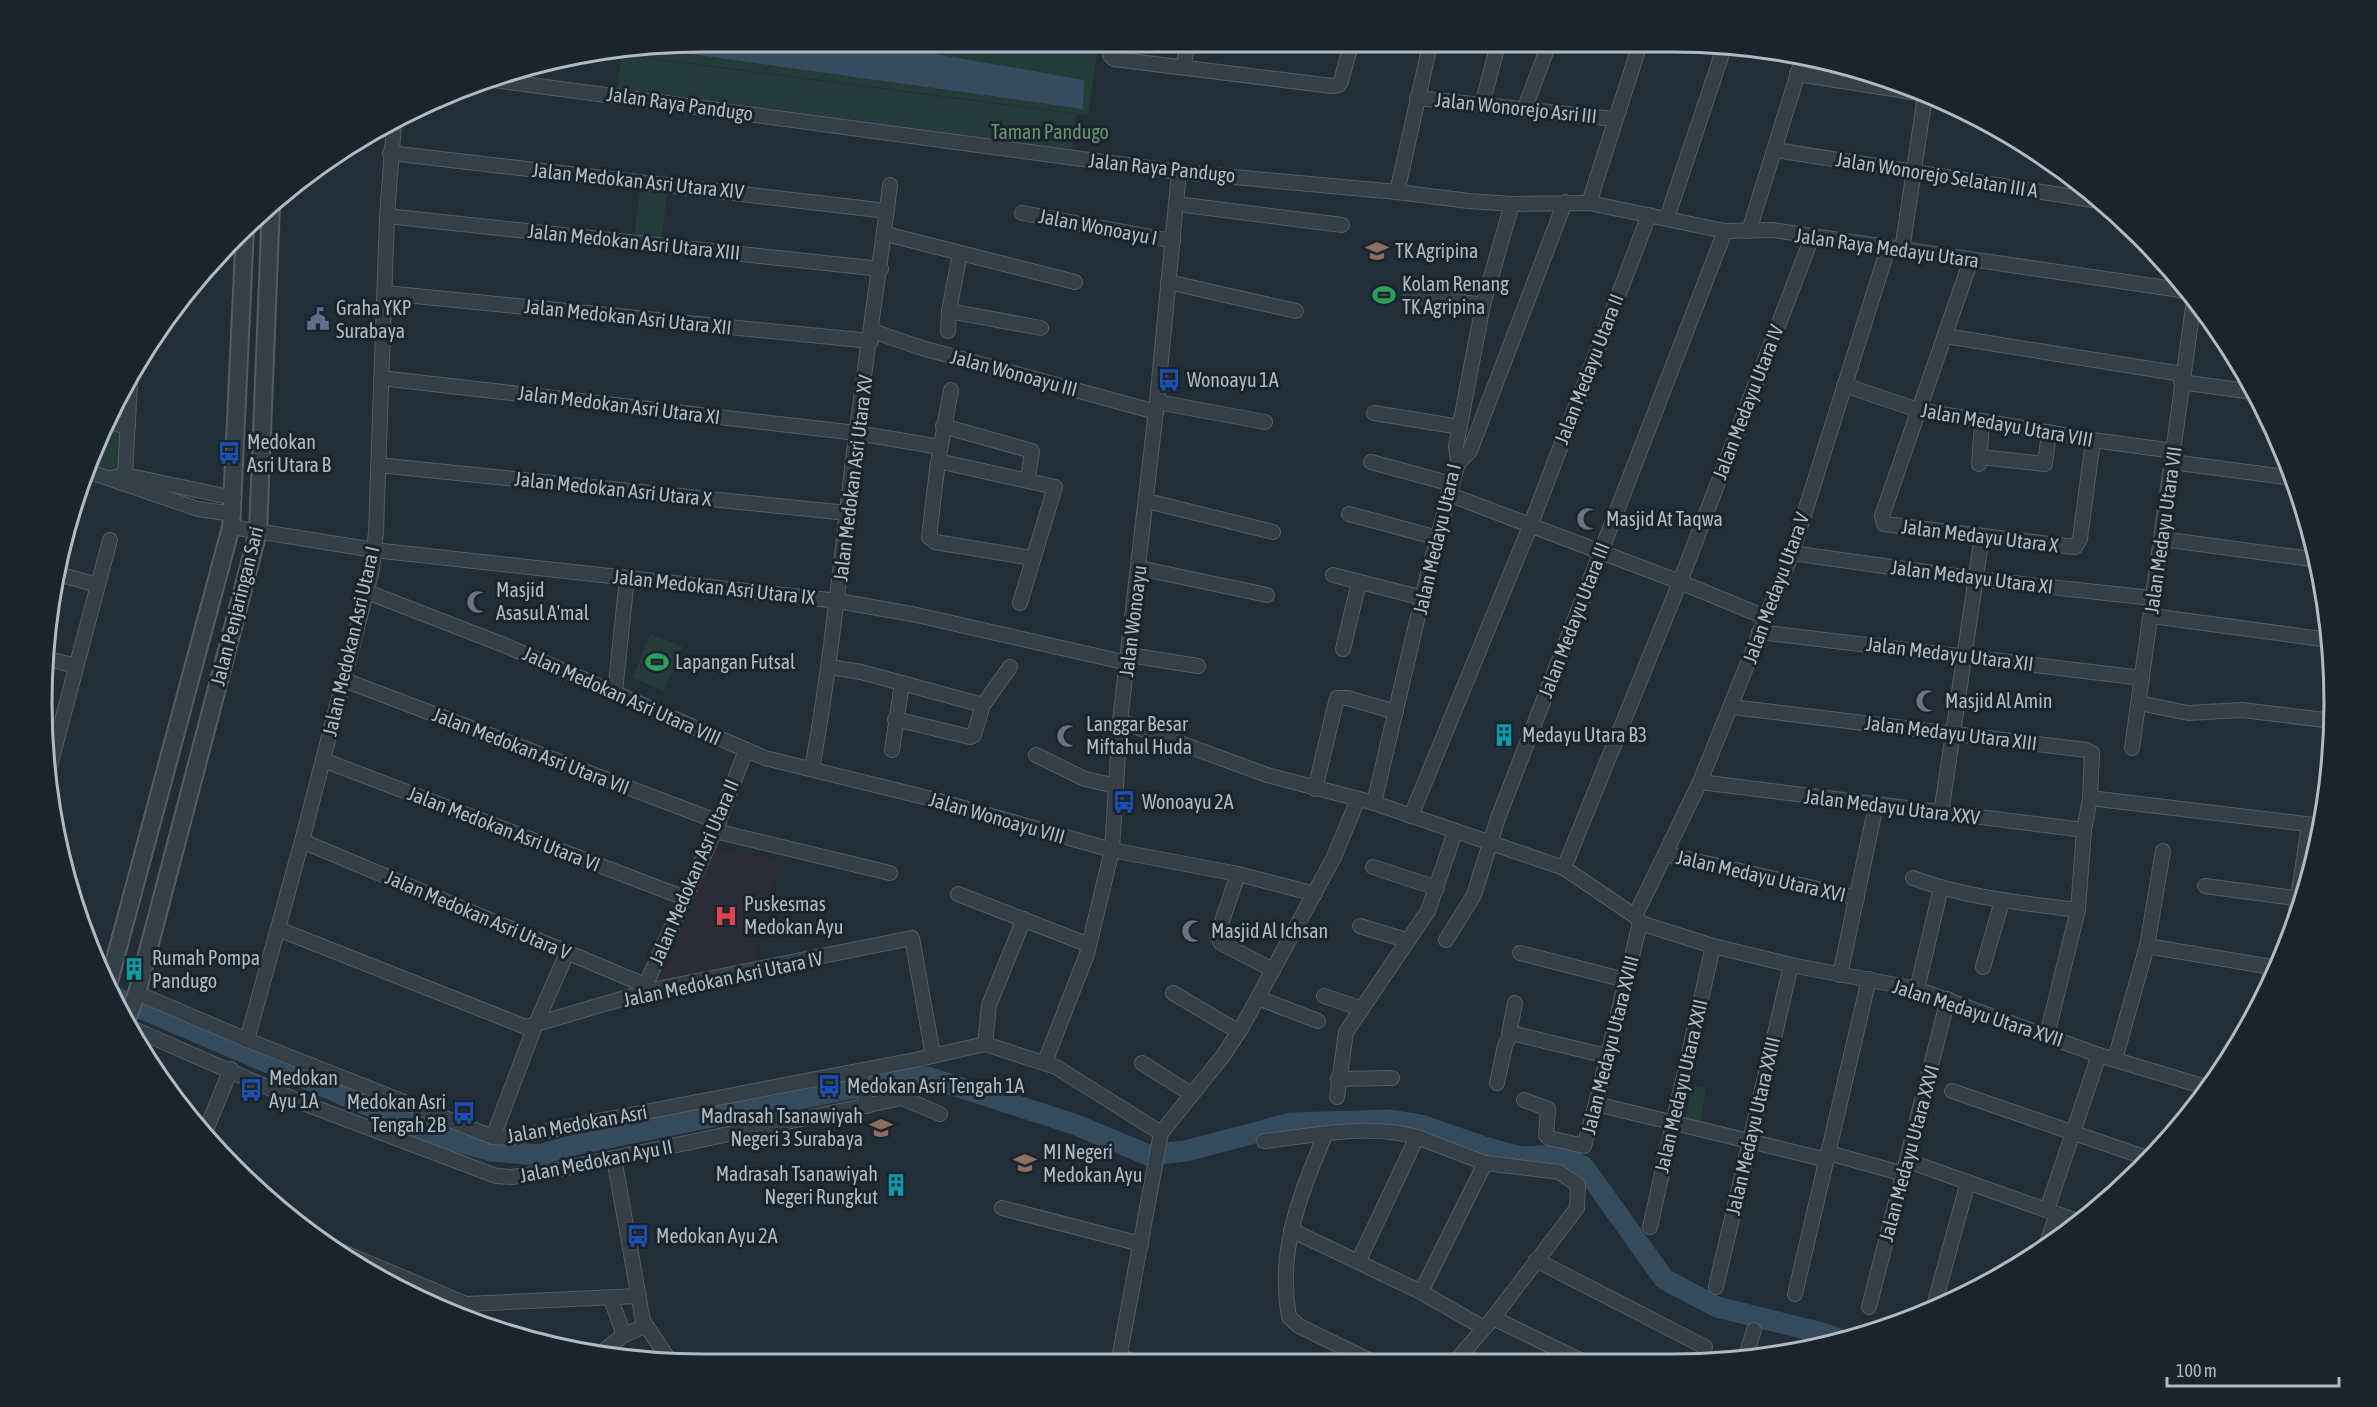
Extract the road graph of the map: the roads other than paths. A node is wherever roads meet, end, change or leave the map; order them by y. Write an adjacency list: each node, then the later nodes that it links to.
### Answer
1 (1111, 52): 10 (street)
2 (1186, 52): 10 (street)
3 (1348, 52): 10 (street)
4 (1428, 52): 14 (street)
5 (1496, 52): 16 (street)
6 (1546, 52): 17 (street)
7 (1637, 52): 18 (street)
8 (1722, 55): 36 (street)
9 (1800, 65): 11 (street)
10 (1182, 67)
11 (1797, 74): 12 (street); 20 (street)
12 (1860, 80)
13 (511, 82): 22 (street, Jalan Raya Pandugo)
14 (1416, 98): 16 (street, Jalan Wonorejo Asri III); 25 (street)
15 (1924, 103): 23 (street, Jalan Medayu Utara V)
16 (1482, 105): 17 (street, Jalan Wonorejo Asri III)
17 (1524, 110): 18 (street, Jalan Wonorejo Asri III)
18 (1615, 119): 28 (street)
19 (393, 132): 21 (street, Jalan Medokan Asri Utara I)
20 (1775, 150): 23 (street, Jalan Wonorejo Selatan III A); 39 (street)
21 (390, 153): 31 (street, Jalan Medokan Asri Utara XIV); 34 (street, Jalan Medokan Asri Utara I)
22 (1179, 172): 25 (street, Jalan Raya Pandugo); 29 (street, Jalan Wonoayu)
23 (1914, 172): 26 (street, Jalan Wonorejo Selatan III A); 44 (street, Jalan Medayu Utara V)
24 (890, 186): 31 (street, Jalan Medokan Asri Utara XV)
25 (1397, 192): 30 (street, Jalan Raya Pandugo)
26 (2084, 199)
27 (1565, 202): 28 (street, Jalan Raya Pandugo); 30 (street, Jalan Raya Pandugo); 82 (street)
28 (1588, 203): 33 (street, Jalan Raya Medayu Utara)
29 (1177, 204): 37 (street); 42 (street, Jalan Wonoayu)
30 (1512, 204): 53 (street, Jalan Medayu Utara I)
31 (887, 211): 40 (street, Jalan Medokan Asri Utara XV)
32 (1022, 213): 42 (street, Jalan Wonoayu I)
33 (1648, 215): 36 (street, Jalan Raya Medayu Utara); 93 (street, Jalan Medayu Utara II)
34 (387, 216): 47 (street, Jalan Medokan Asri Utara XIII); 51 (street, Jalan Medokan Asri Utara I)
35 (271, 217): 94 (street, Jalan Penjaringan Sari)
36 (1667, 218): 38 (street, Jalan Raya Medayu Utara)
37 (1342, 225)
38 (1725, 231): 39 (street, Jalan Raya Medayu Utara); 101 (street, Jalan Medayu Utara III)
39 (1749, 231): 41 (street, Jalan Raya Medayu Utara)
40 (886, 234): 45 (street); 47 (street, Jalan Medokan Asri Utara XV)
41 (1812, 237): 44 (street, Jalan Raya Medayu Utara); 111 (street, Jalan Medayu Utara IV)
42 (1173, 241): 49 (street, Jalan Wonoayu)
43 (244, 242): 90 (street, Jalan Penjaringan Sari)
44 (1895, 249): 46 (street, Jalan Raya Medayu Utara); 63 (street, Jalan Medayu Utara V)
45 (960, 253): 48 (street); 54 (street)
46 (1971, 260): 50 (street, Jalan Raya Medayu Utara); 60 (street)
47 (881, 269): 59 (street, Jalan Medokan Asri Utara XV)
48 (1075, 282)
49 (1168, 282): 56 (street); 67 (street, Jalan Wonoayu)
50 (2176, 289)
51 (385, 293): 59 (street, Jalan Medokan Asri Utara XII); 61 (street, Jalan Medokan Asri Utara I)
52 (1411, 295): 53 (street)
53 (1483, 305): 75 (street, Jalan Medayu Utara I)
54 (949, 309): 57 (street); 58 (street)
55 (2192, 310): 62 (street, Jalan Medayu Utara VII)
56 (1296, 311)
57 (1041, 328)
58 (948, 331)
59 (872, 336): 67 (street, Jalan Wonoayu III); 77 (street, Jalan Medokan Asri Utara XV)
60 (1945, 336): 62 (street); 68 (street)
61 (381, 378): 77 (street, Jalan Medokan Asri Utara XI); 83 (street, Jalan Medokan Asri Utara I)
62 (2181, 378): 65 (street); 80 (street, Jalan Medayu Utara VII)
63 (1844, 385): 68 (street, Jalan Medayu Utara VIII); 102 (street, Jalan Medayu Utara V)
64 (951, 390): 74 (street)
65 (2243, 390)
66 (129, 398): 73 (street)
67 (1157, 407): 71 (street, Jalan Wonoayu III); 89 (street, Jalan Wonoayu)
68 (1918, 410): 70 (street, Jalan Medayu Utara VIII); 96 (street, Jalan Medayu Utara X)
69 (1374, 413): 75 (street)
70 (1982, 421): 76 (street, Jalan Medayu Utara VIII); 76 (street)
71 (1265, 423)
72 (116, 424): 73 (street)
73 (128, 426): 86 (street)
74 (943, 426): 79 (street); 87 (street)
75 (1460, 427): 82 (street, Jalan Medayu Utara I)
76 (2049, 432): 78 (street, Jalan Medayu Utara VIII)
77 (857, 433): 79 (street, Jalan Medokan Asri Utara XI); 91 (street, Jalan Medokan Asri Utara XV)
78 (2093, 440): 80 (street, Jalan Medayu Utara VIII); 96 (street, Jalan Medayu Utara X)
79 (939, 454): 87 (street, Jalan Medokan Asri Utara XI); 103 (street)
80 (2173, 457): 85 (street, Jalan Medayu Utara VIII); 98 (street, Jalan Medayu Utara VII)
81 (1371, 462): 88 (street)
82 (1458, 463): 88 (street, Jalan Medayu Utara I)
83 (378, 465): 91 (street, Jalan Medokan Asri Utara X); 100 (street, Jalan Medokan Asri Utara I)
84 (95, 473): 86 (street, Jalan Medokan Asri Utara IX)
85 (2283, 476)
86 (120, 479): 90 (street, Jalan Medokan Asri Utara IX)
87 (1028, 480): 103 (street, Jalan Medokan Asri Utara XI)
88 (1450, 489): 93 (street); 97 (street, Jalan Medayu Utara I)
89 (1147, 501): 95 (street); 105 (street, Jalan Wonoayu)
90 (232, 513): 94 (street, Jalan Medokan Asri Utara IX); 199 (street, Jalan Penjaringan Sari)
91 (847, 513): 117 (street, Jalan Medokan Asri Utara XV)
92 (1349, 514): 97 (street)
93 (1531, 524): 101 (street); 159 (street, Jalan Medayu Utara II)
94 (258, 532): 100 (street, Jalan Medokan Asri Utara IX); 207 (street, Jalan Penjaringan Sari)
95 (1273, 532)
96 (1982, 536): 109 (street)
97 (1437, 538): 115 (street, Jalan Medayu Utara I)
98 (2162, 539): 104 (street); 116 (street, Jalan Medayu Utara VII)
99 (110, 540): 112 (street)
100 (374, 550): 108 (street, Jalan Medokan Asri Utara IX); 113 (street, Jalan Medokan Asri Utara I)
101 (1600, 552): 111 (street); 165 (street, Jalan Medayu Utara III)
102 (1792, 553): 109 (street, Jalan Medayu Utara XI); 120 (street, Jalan Medayu Utara V)
103 (1032, 558): 118 (street)
104 (2308, 559)
105 (1139, 568): 114 (street); 125 (street, Jalan Wonoayu)
106 (1334, 575): 110 (street)
107 (65, 576): 112 (street)
108 (627, 578): 117 (street, Jalan Medokan Asri Utara IX); 134 (street)
109 (1976, 579): 116 (street, Jalan Medayu Utara XI); 124 (street)
110 (1359, 582): 115 (street); 123 (street)
111 (1680, 582): 120 (street); 170 (street, Jalan Medayu Utara IV)
112 (98, 585): 127 (street)
113 (367, 592): 132 (street, Jalan Medokan Asri Utara I); 134 (street, Jalan Medokan Asri Utara VIII)
114 (1267, 595)
115 (1423, 597): 138 (street, Jalan Medayu Utara I)
116 (2152, 598): 119 (street, Jalan Medayu Utara VII)
117 (838, 601): 125 (street, Jalan Medokan Asri Utara IX); 130 (street, Jalan Medokan Asri Utara XV)
118 (1020, 603)
119 (2152, 616): 122 (street); 131 (street, Jalan Medayu Utara VII)
120 (1766, 617): 121 (street, Jalan Medayu Utara V)
121 (1759, 632): 124 (street, Jalan Medayu Utara XII); 137 (street, Jalan Medayu Utara V)
122 (2321, 639)
123 (1343, 649)
124 (1963, 655): 131 (street, Jalan Medayu Utara XII); 142 (street)
125 (1129, 659): 129 (street, Jalan Medokan Asri Utara IX); 141 (street, Jalan Wonoayu)
126 (54, 660): 127 (street)
127 (76, 666): 143 (street)
128 (1010, 666): 136 (street)
129 (1198, 666)
130 (830, 667): 133 (street); 149 (street, Jalan Medokan Asri Utara XV)
131 (2142, 678): 135 (street, Jalan Medayu Utara VII)
132 (344, 680): 148 (street, Jalan Medokan Asri Utara I); 161 (street, Jalan Medokan Asri Utara VII)
133 (902, 683): 136 (street); 139 (street)
134 (615, 692): 145 (street, Jalan Medokan Asri Utara VIII)
135 (2139, 703): 140 (street); 144 (street, Jalan Medayu Utara VII)
136 (983, 705): 139 (street)
137 (1732, 707): 142 (street, Jalan Medayu Utara XIII); 150 (street, Jalan Medayu Utara V)
138 (1396, 712): 153 (street); 156 (street, Jalan Medayu Utara I)
139 (895, 719): 146 (street)
140 (2324, 720)
141 (1120, 721): 151 (street, Jalan Wonoayu); 153 (street)
142 (1952, 732): 154 (street, Jalan Medayu Utara XIII); 158 (street)
143 (53, 735)
144 (2132, 748)
145 (746, 750): 149 (street, Jalan Medokan Asri Utara VIII); 161 (street, Jalan Medokan Asri Utara II)
146 (892, 750)
147 (1036, 755): 151 (street)
148 (323, 760): 164 (street, Jalan Medokan Asri Utara I); 179 (street, Jalan Medokan Asri Utara VI)
149 (812, 769): 152 (street, Jalan Medokan Asri Utara VIII)
150 (1700, 782): 157 (street, Jalan Medayu Utara XXV); 168 (street, Jalan Medayu Utara V)
151 (1116, 786): 166 (street, Jalan Wonoayu)
152 (882, 787): 166 (street, Jalan Wonoayu VIII)
153 (1315, 789): 155 (street)
154 (2090, 798): 160 (street); 162 (street, Jalan Medayu Utara XIII)
155 (1358, 799): 156 (street); 178 (street)
156 (1374, 803): 159 (street)
157 (1876, 805): 158 (street, Jalan Medayu Utara XXV); 180 (street)
158 (1941, 814): 162 (street, Jalan Medayu Utara XXV)
159 (1411, 816): 163 (street)
160 (2313, 825)
161 (717, 826): 171 (street, Jalan Medokan Asri Utara VII); 179 (street, Jalan Medokan Asri Utara II)
162 (2084, 830): 183 (street, Jalan Medayu Utara XIII)
163 (1455, 832): 165 (street); 175 (street)
164 (302, 841): 187 (street, Jalan Medokan Asri Utara I); 193 (street, Jalan Medokan Asri Utara V)
165 (1490, 844): 170 (street); 189 (street, Jalan Medayu Utara III)
166 (1112, 850): 172 (street, Jalan Wonoayu VIII); 190 (street, Jalan Wonoayu)
167 (2163, 851): 192 (street)
168 (1666, 854): 180 (street, Jalan Medayu Utara XVI); 185 (street, Jalan Medayu Utara V)
169 (1373, 867): 175 (street)
170 (1564, 868): 185 (street)
171 (890, 873)
172 (1238, 874): 178 (street, Jalan Wonoayu VIII); 198 (street)
173 (1913, 878): 176 (street)
174 (2205, 886): 181 (street)
175 (1437, 888): 188 (street)
176 (1941, 888): 182 (street); 204 (street)
177 (958, 894): 184 (street)
178 (1315, 894): 198 (street)
179 (685, 898): 205 (street, Jalan Medokan Asri Utara II)
180 (1857, 898): 200 (street)
181 (2294, 898)
182 (2002, 901): 183 (street); 196 (street)
183 (2078, 910): 219 (street, Jalan Medayu Utara XIII)
184 (1024, 919): 190 (street); 221 (street)
185 (1638, 920): 191 (street, Jalan Medayu Utara XVII); 202 (street, Jalan Medayu Utara XVIII)
186 (1360, 926): 188 (street)
187 (278, 929): 215 (street, Jalan Medokan Asri Utara IV); 220 (street, Jalan Medokan Asri Utara I)
188 (1406, 940): 212 (street)
189 (1446, 940)
190 (1089, 945): 226 (street, Jalan Wonoayu)
191 (1713, 946): 195 (street, Jalan Medayu Utara XVII); 241 (street, Jalan Medayu Utara XXII)
192 (2147, 946): 197 (street); 225 (street)
193 (567, 953): 205 (street, Jalan Medokan Asri Utara V); 215 (street)
194 (1520, 953): 202 (street)
195 (1791, 965): 200 (street, Jalan Medayu Utara XVII); 249 (street, Jalan Medayu Utara XXIII)
196 (1983, 967)
197 (2268, 967)
198 (1273, 970): 209 (street)
199 (111, 971)
200 (1840, 975): 201 (street, Jalan Medayu Utara XVII)
201 (1869, 979): 204 (street, Jalan Medayu Utara XVII); 251 (street)
202 (1625, 980): 224 (street, Jalan Medayu Utara XVIII)
203 (119, 989): 207 (street)
204 (1917, 989): 210 (street, Jalan Medayu Utara XVII)
205 (646, 990): 215 (street, Jalan Medokan Asri Utara IV); 222 (street, Jalan Medokan Asri Utara IV)
206 (1173, 993): 217 (street)
207 (136, 995): 213 (street); 220 (street, Jalan Medokan Asri)
208 (1324, 996): 212 (street)
209 (1257, 998): 214 (street); 217 (street)
210 (1948, 999): 219 (street, Jalan Medayu Utara XVII); 254 (street, Jalan Medayu Utara XXVI)
211 (1515, 1003): 218 (street)
212 (1360, 1008): 231 (street)
213 (130, 1010)
214 (1318, 1021)
215 (535, 1026): 245 (street)
216 (142, 1032): 228 (street, Jalan Medokan Ayu II)
217 (1239, 1032): 235 (street)
218 (1509, 1034): 224 (street); 232 (street)
219 (2047, 1035): 223 (street, Jalan Medayu Utara XVII)
220 (247, 1040): 245 (street, Jalan Medokan Asri)
221 (985, 1044): 222 (street); 226 (street)
222 (933, 1055): 229 (street, Jalan Medokan Asri)
223 (2099, 1055): 225 (street, Jalan Medayu Utara XVII); 243 (street)
224 (1607, 1056): 239 (street, Jalan Medayu Utara XVIII)
225 (2115, 1059): 233 (street, Jalan Medayu Utara XVII)
226 (1045, 1062): 246 (street)
227 (1142, 1063): 235 (street)
228 (231, 1069): 242 (street); 252 (street, Jalan Medokan Ayu II)
229 (860, 1074): 238 (street); 245 (street, Jalan Medokan Asri)
230 (1392, 1078): 231 (street)
231 (1338, 1079): 236 (street)
232 (1497, 1083)
233 (2200, 1085)
234 (1952, 1091): 243 (street)
235 (1191, 1094): 246 (street)
236 (1337, 1097)
237 (1524, 1100): 239 (street, Jalan Medayu Utara XVIII)
238 (866, 1103): 240 (street, Jalan Medokan Ayu II); 252 (street, Jalan Medokan Ayu II)
239 (1596, 1104): 241 (street)
240 (940, 1114)
241 (1673, 1124): 249 (street); 259 (street, Jalan Medayu Utara XXII)
242 (208, 1126)
243 (2072, 1132): 250 (street); 257 (street)
244 (1325, 1135): 247 (street); 248 (street); 260 (street)
245 (494, 1137)
246 (1160, 1137): 262 (street)
247 (1417, 1137): 253 (street); 264 (street)
248 (1264, 1141)
249 (1749, 1142): 251 (street); 265 (street, Jalan Medayu Utara XXIII)
250 (2141, 1156)
251 (1828, 1157): 254 (street); 267 (street)
252 (614, 1158): 268 (street)
253 (1485, 1163): 263 (street); 266 (street)
254 (1906, 1167): 255 (street); 271 (street, Jalan Medayu Utara XXVI)
255 (1968, 1182): 257 (street); 270 (street)
256 (1002, 1208): 262 (street)
257 (2052, 1212): 258 (street); 261 (street)
258 (2071, 1219)
259 (1650, 1227)
260 (1291, 1230): 264 (street); 282 (street)
261 (2048, 1236)
262 (1141, 1244): 281 (street)
263 (1536, 1260): 273 (street); 278 (street)
264 (1358, 1262): 266 (street)
265 (1716, 1287)
266 (1421, 1292): 273 (street)
267 (1795, 1294)
268 (638, 1296): 269 (street); 274 (street)
269 (611, 1299): 272 (street); 276 (street)
270 (1936, 1299)
271 (1869, 1307)
272 (467, 1310)
273 (1487, 1322): 283 (street); 284 (street)
274 (645, 1326): 276 (street); 280 (street)
275 (1754, 1330): 279 (street)
276 (624, 1335): 277 (street)
277 (608, 1347)
278 (1705, 1347)
279 (1748, 1350)
280 (664, 1353)
281 (1119, 1354)
282 (1356, 1354)
283 (1461, 1354)
284 (1564, 1354)

